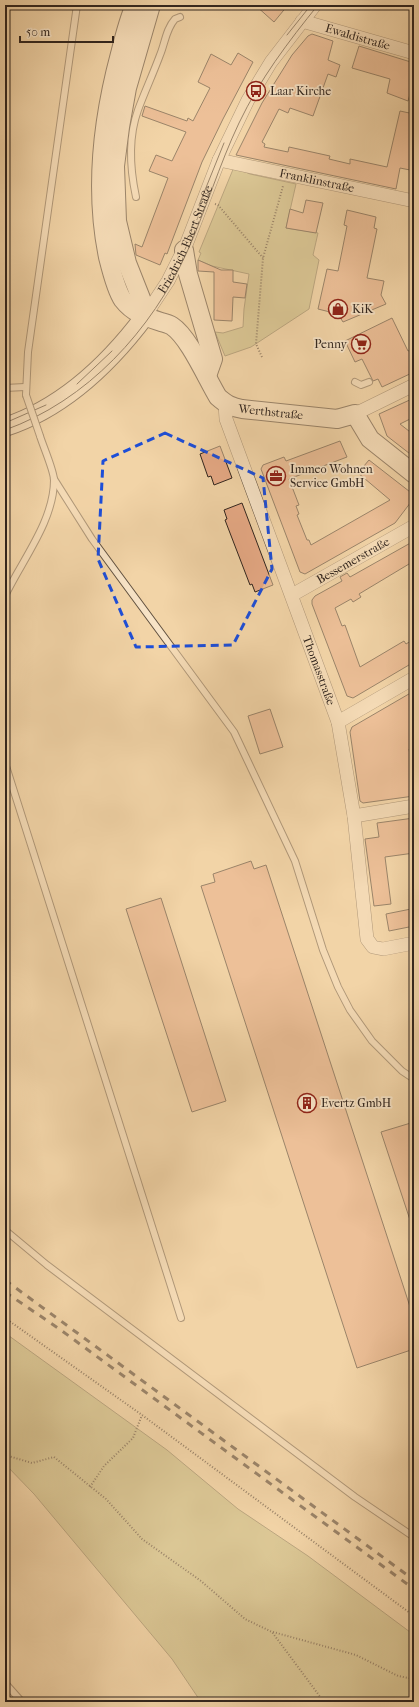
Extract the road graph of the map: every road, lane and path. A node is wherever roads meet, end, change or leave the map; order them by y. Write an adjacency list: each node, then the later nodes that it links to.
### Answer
1 (77, 5): 22 (lane)
2 (134, 5): 15 (main road, Werthstraße)
3 (151, 5): 15 (main road)
4 (315, 5): 6 (street, Friedrich-Ebert-Straße)
5 (180, 17): 10 (lane)
6 (302, 21): 7 (street, Ewaldistraße); 8 (street, Friedrich-Ebert-Straße)
7 (414, 53)
8 (219, 160): 9 (street, Franklinstraße); 12 (street, Friedrich-Ebert-Straße)
9 (286, 175): 11 (street, Franklinstraße); 14 (path)
10 (136, 197)
11 (414, 199)
12 (204, 200): 13 (street, Friedrich-Ebert-Straße); 14 (path)
13 (184, 250): 15 (street, Friedrich-Ebert-Straße); 17 (main road)
14 (263, 258): 16 (path)
15 (145, 316): 17 (main road, Werthstraße); 25 (main road, Friedrich-Ebert-Straße)
16 (262, 357)
17 (207, 376): 23 (main road, Werthstraße)
18 (355, 382): 19 (lane)
19 (369, 382)
20 (414, 385): 24 (street)
21 (5, 388): 22 (lane)
22 (25, 388): 27 (lane, bridge)
23 (225, 404): 24 (main road, Werthstraße); 30 (street, Thomasstraße)
24 (355, 414): 26 (main road)
25 (5, 427)
26 (414, 474)
27 (54, 479): 29 (lane); 38 (lane)
28 (414, 526): 30 (street, Bessemerstraße)
29 (7, 590): 31 (lane)
30 (292, 595): 33 (street, Thomasstraße)
31 (5, 596)
32 (414, 678): 33 (street)
33 (338, 722): 36 (street, Thomasstraße)
34 (5, 763): 41 (lane)
35 (414, 806): 36 (street)
36 (354, 816): 37 (street, Thomasstraße)
37 (414, 943)
38 (414, 1079)
39 (5, 1230): 45 (lane)
40 (5, 1318): 42 (path)
41 (182, 1318)
42 (142, 1414): 44 (path); 46 (path)
43 (5, 1455): 44 (path)
44 (90, 1486): 47 (path)
45 (414, 1537)
46 (414, 1616)
47 (272, 1632): 48 (path); 51 (path)
48 (414, 1680)
49 (5, 1683): 50 (lane)
50 (22, 1702)
51 (324, 1702)

